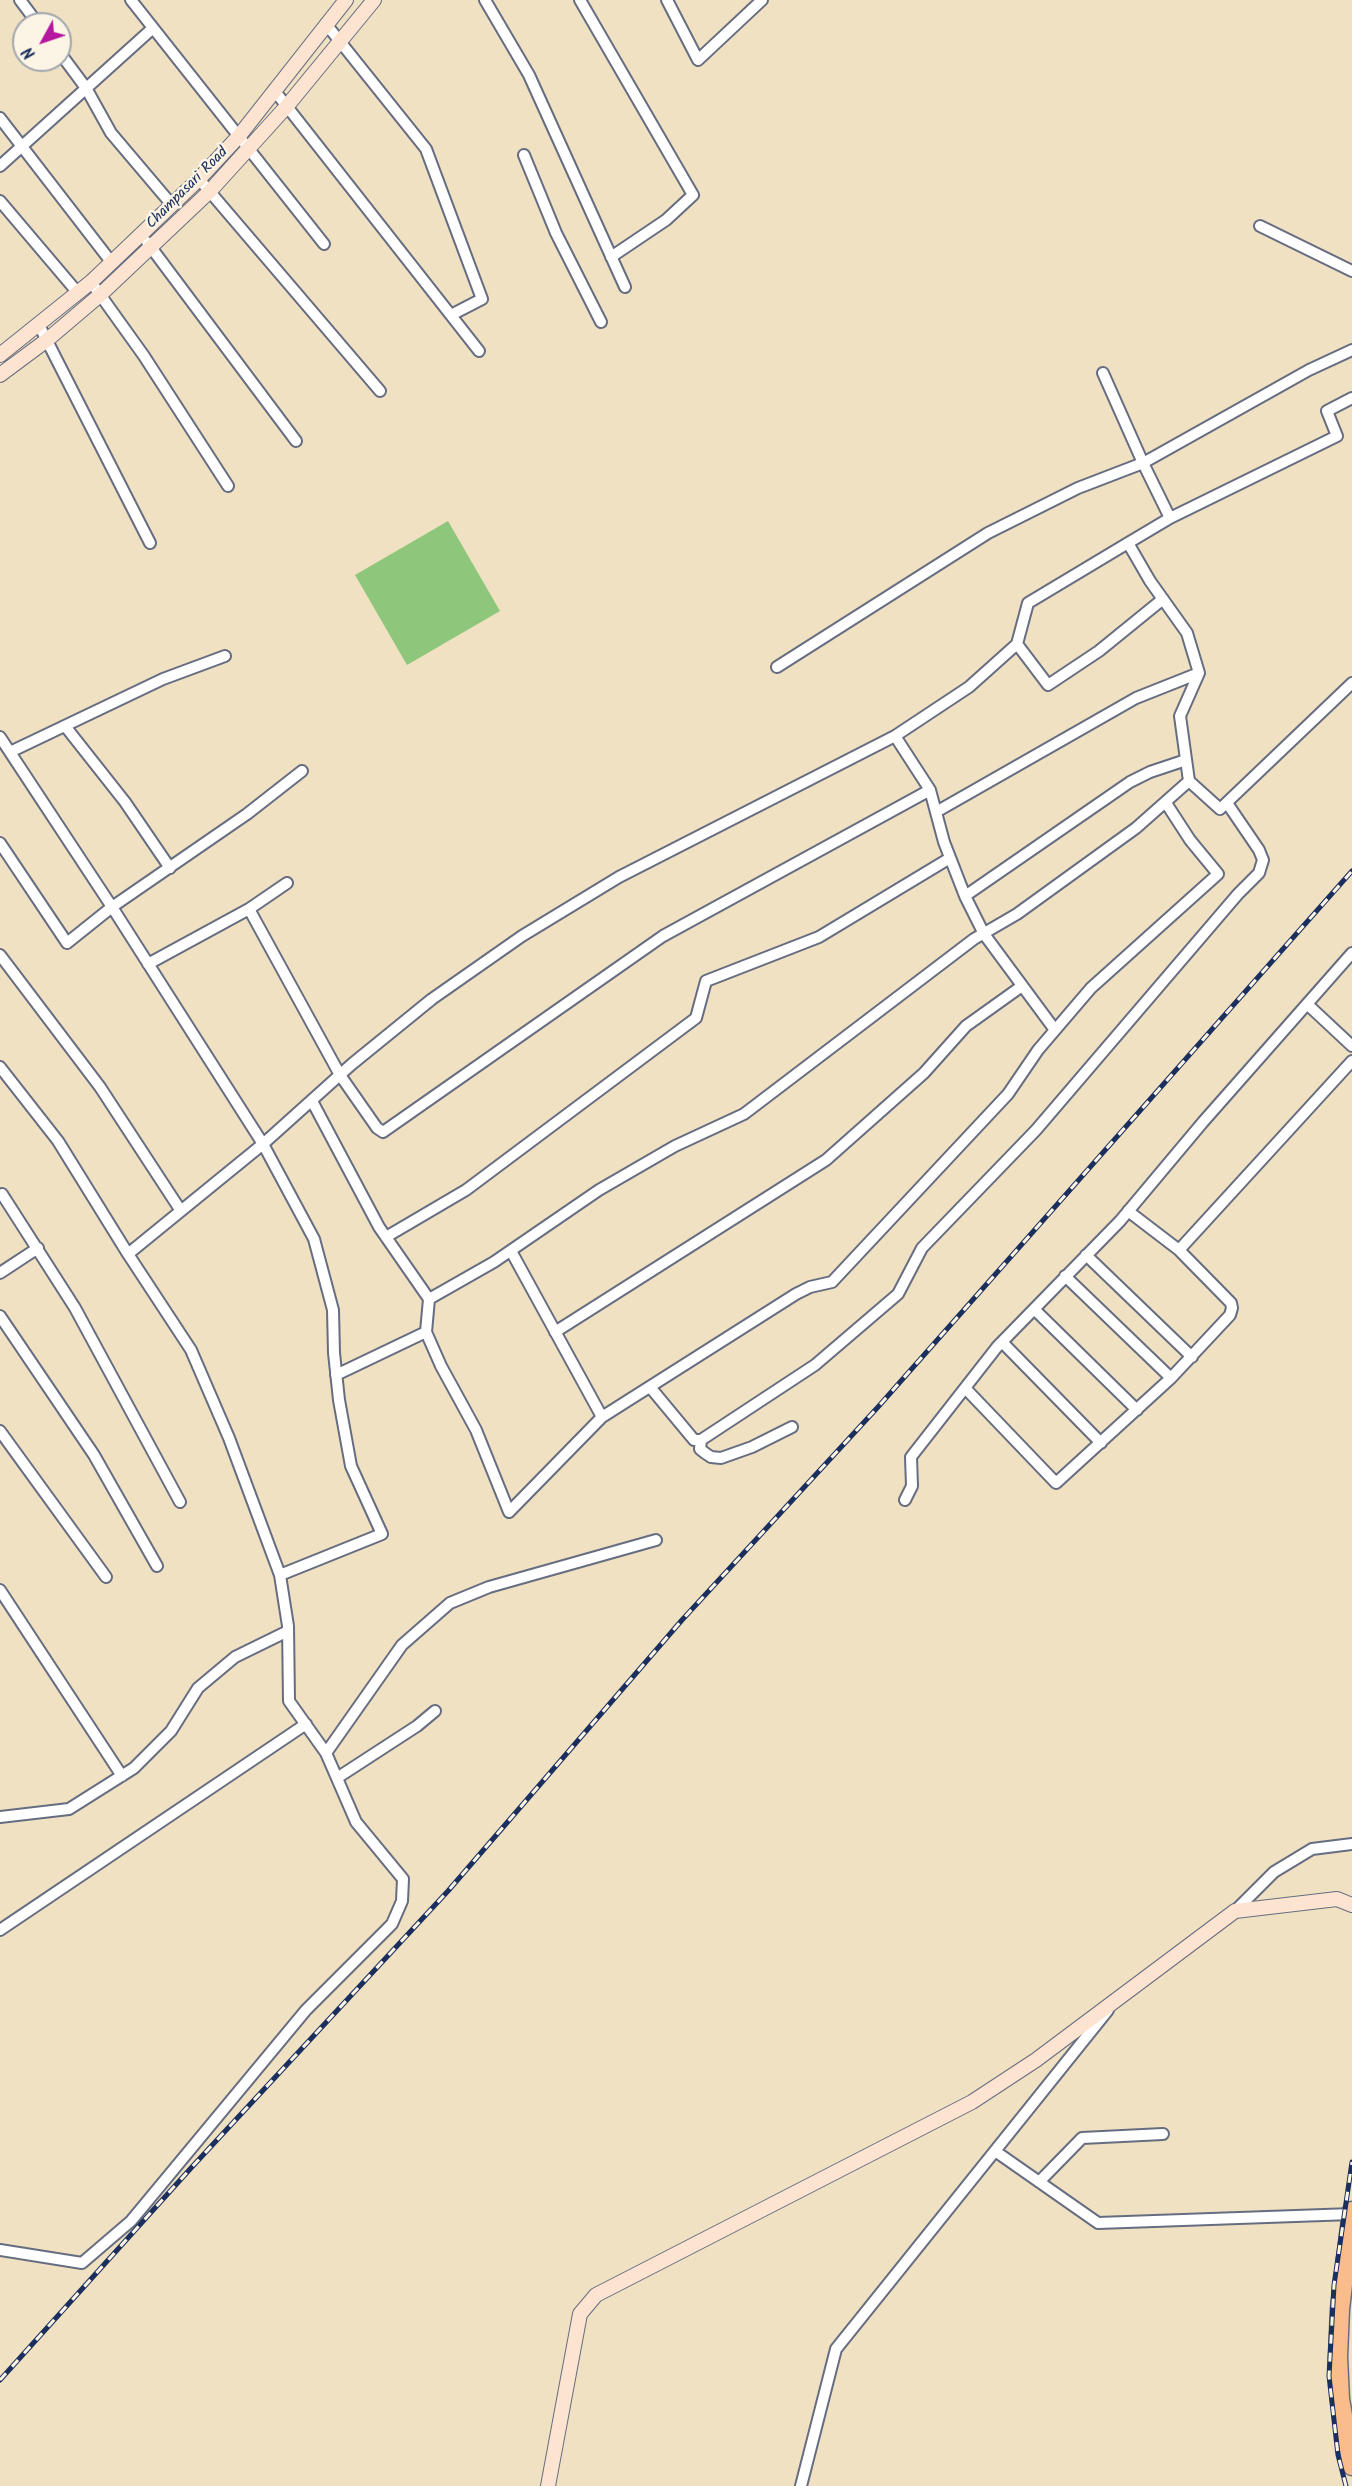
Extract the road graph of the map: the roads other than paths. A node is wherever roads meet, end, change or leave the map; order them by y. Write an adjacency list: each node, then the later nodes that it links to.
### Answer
1 (131, 0): 9 (street)
2 (346, 0): 8 (street, Champasari Road)
3 (374, 0): 10 (street, Champasari Road)
4 (485, 0): 29 (street)
5 (580, 0): 29 (street)
6 (667, 0): 7 (street)
7 (762, 0)
8 (327, 24): 10 (street); 13 (street, Champasari Road)
9 (153, 28): 12 (street); 16 (street)
10 (340, 41): 14 (street, Champasari Road); 36 (street)
11 (72, 69): 12 (street)
12 (86, 88): 17 (street); 24 (street)
13 (274, 90): 14 (street); 16 (street, Champasari Road)
14 (286, 106): 18 (street, Champasari Road); 36 (street)
15 (0, 118): 17 (street)
16 (239, 136): 18 (street); 21 (street, Champasari Road)
17 (22, 146): 20 (street); 30 (street)
18 (249, 150): 22 (street, Champasari Road); 27 (street)
19 (524, 155): 37 (street)
20 (0, 166)
21 (199, 179): 22 (street); 24 (street, Champasari Road)
22 (210, 191): 28 (street, Champasari Road); 45 (street)
23 (0, 201): 34 (street)
24 (172, 205): 26 (street, Champasari Road)
25 (1260, 226): 31 (street)
26 (142, 234): 28 (street); 30 (street, Champasari Road)
27 (324, 244)
28 (152, 248): 35 (street, Champasari Road); 47 (street)
29 (611, 256): 33 (street)
30 (112, 263): 32 (street, Champasari Road)
31 (1352, 271)
32 (91, 282): 34 (street, Champasari Road); 35 (street)
33 (626, 287)
34 (78, 293): 38 (street, Champasari Road)
35 (100, 295): 39 (street, Champasari Road); 49 (street)
36 (451, 315): 41 (street)
37 (601, 322)
38 (39, 325): 39 (street); 42 (street, Champasari Road)
39 (48, 340): 44 (street, Champasari Road); 51 (street)
40 (1352, 350): 48 (street)
41 (479, 351)
42 (0, 355)
43 (1103, 373): 48 (street)
44 (0, 375)
45 (380, 391)
46 (1352, 398): 50 (street)
47 (296, 441)
48 (1143, 463): 50 (street); 56 (street)
49 (228, 486)
50 (1170, 518): 52 (street)
51 (150, 543)
52 (1128, 543): 53 (street); 54 (street)
53 (1163, 599): 54 (street); 57 (street)
54 (1017, 644): 60 (street)
55 (225, 657): 59 (street)
56 (777, 667)
57 (1199, 674): 63 (street); 69 (street)
58 (1352, 683): 68 (street)
59 (65, 726): 62 (street); 72 (street)
60 (895, 736): 66 (street); 87 (street)
61 (0, 737): 62 (street)
62 (10, 752): 75 (street)
63 (1186, 760): 65 (street); 74 (street)
64 (302, 771): 72 (street)
65 (1189, 781): 67 (street); 68 (street)
66 (930, 790): 69 (street); 87 (street)
67 (1166, 803): 77 (street); 83 (street)
68 (1227, 803): 116 (street)
69 (936, 812): 71 (street)
70 (0, 843): 75 (street)
71 (950, 858): 74 (street); 93 (street)
72 (170, 868): 75 (street)
73 (287, 883): 76 (street)
74 (965, 896): 77 (street)
75 (112, 907): 80 (street)
76 (249, 909): 80 (street); 87 (street)
77 (984, 934): 81 (street); 96 (street)
78 (1352, 952): 82 (street)
79 (0, 955): 91 (street)
80 (148, 964): 89 (street)
81 (1022, 986): 83 (street); 105 (street)
82 (1307, 1004): 84 (street); 92 (street)
83 (1055, 1030): 110 (street)
84 (1352, 1046)
85 (1352, 1061): 95 (street)
86 (0, 1067): 97 (street)
87 (340, 1075): 88 (street)
88 (312, 1101): 89 (street); 93 (street)
89 (263, 1144): 91 (street); 108 (street)
90 (2, 1194): 94 (street)
91 (181, 1211): 97 (street)
92 (1128, 1211): 95 (street); 98 (street)
93 (386, 1237): 101 (street)
94 (38, 1248): 99 (street); 119 (street)
95 (1179, 1250): 107 (street)
96 (511, 1251): 101 (street); 105 (street)
97 (128, 1254): 122 (street)
98 (1086, 1255): 100 (street); 107 (street)
99 (0, 1273)
100 (1065, 1276): 102 (street); 109 (street)
101 (429, 1299): 104 (street)
102 (1034, 1309): 106 (street); 112 (street)
103 (0, 1316): 121 (street)
104 (426, 1332): 108 (street); 113 (street)
105 (555, 1332): 113 (street)
106 (1002, 1342): 111 (street); 117 (street)
107 (1192, 1357): 109 (street)
108 (336, 1375): 122 (street)
109 (1172, 1378): 112 (street)
110 (650, 1387): 113 (street); 116 (street)
111 (965, 1388): 117 (street); 118 (street)
112 (1137, 1410): 117 (street)
113 (602, 1417)
114 (792, 1427): 116 (street)
115 (0, 1431): 123 (street)
116 (701, 1440)
117 (1101, 1443)
118 (905, 1500)
119 (180, 1502)
120 (656, 1540): 128 (street)
121 (157, 1566)
122 (280, 1575): 125 (street)
123 (106, 1577)
124 (0, 1590): 129 (street)
125 (288, 1631): 127 (street); 129 (street)
126 (435, 1711): 130 (street)
127 (306, 1724): 128 (street); 135 (street)
128 (326, 1753): 130 (street)
129 (122, 1776): 131 (street)
130 (337, 1778): 141 (street)
131 (0, 1817)
132 (1352, 1844): 134 (street)
133 (1352, 1905): 134 (street)
134 (1235, 1911): 136 (street)
135 (0, 1930)
136 (1118, 1998): 138 (street); 144 (street)
137 (1163, 2134): 139 (street)
138 (995, 2151): 139 (street); 145 (street)
139 (1039, 2182): 140 (street)
140 (1352, 2212): 142 (highway)
141 (0, 2250)
142 (1347, 2282): 143 (highway)
143 (1352, 2466)
144 (548, 2486)
145 (801, 2486)

